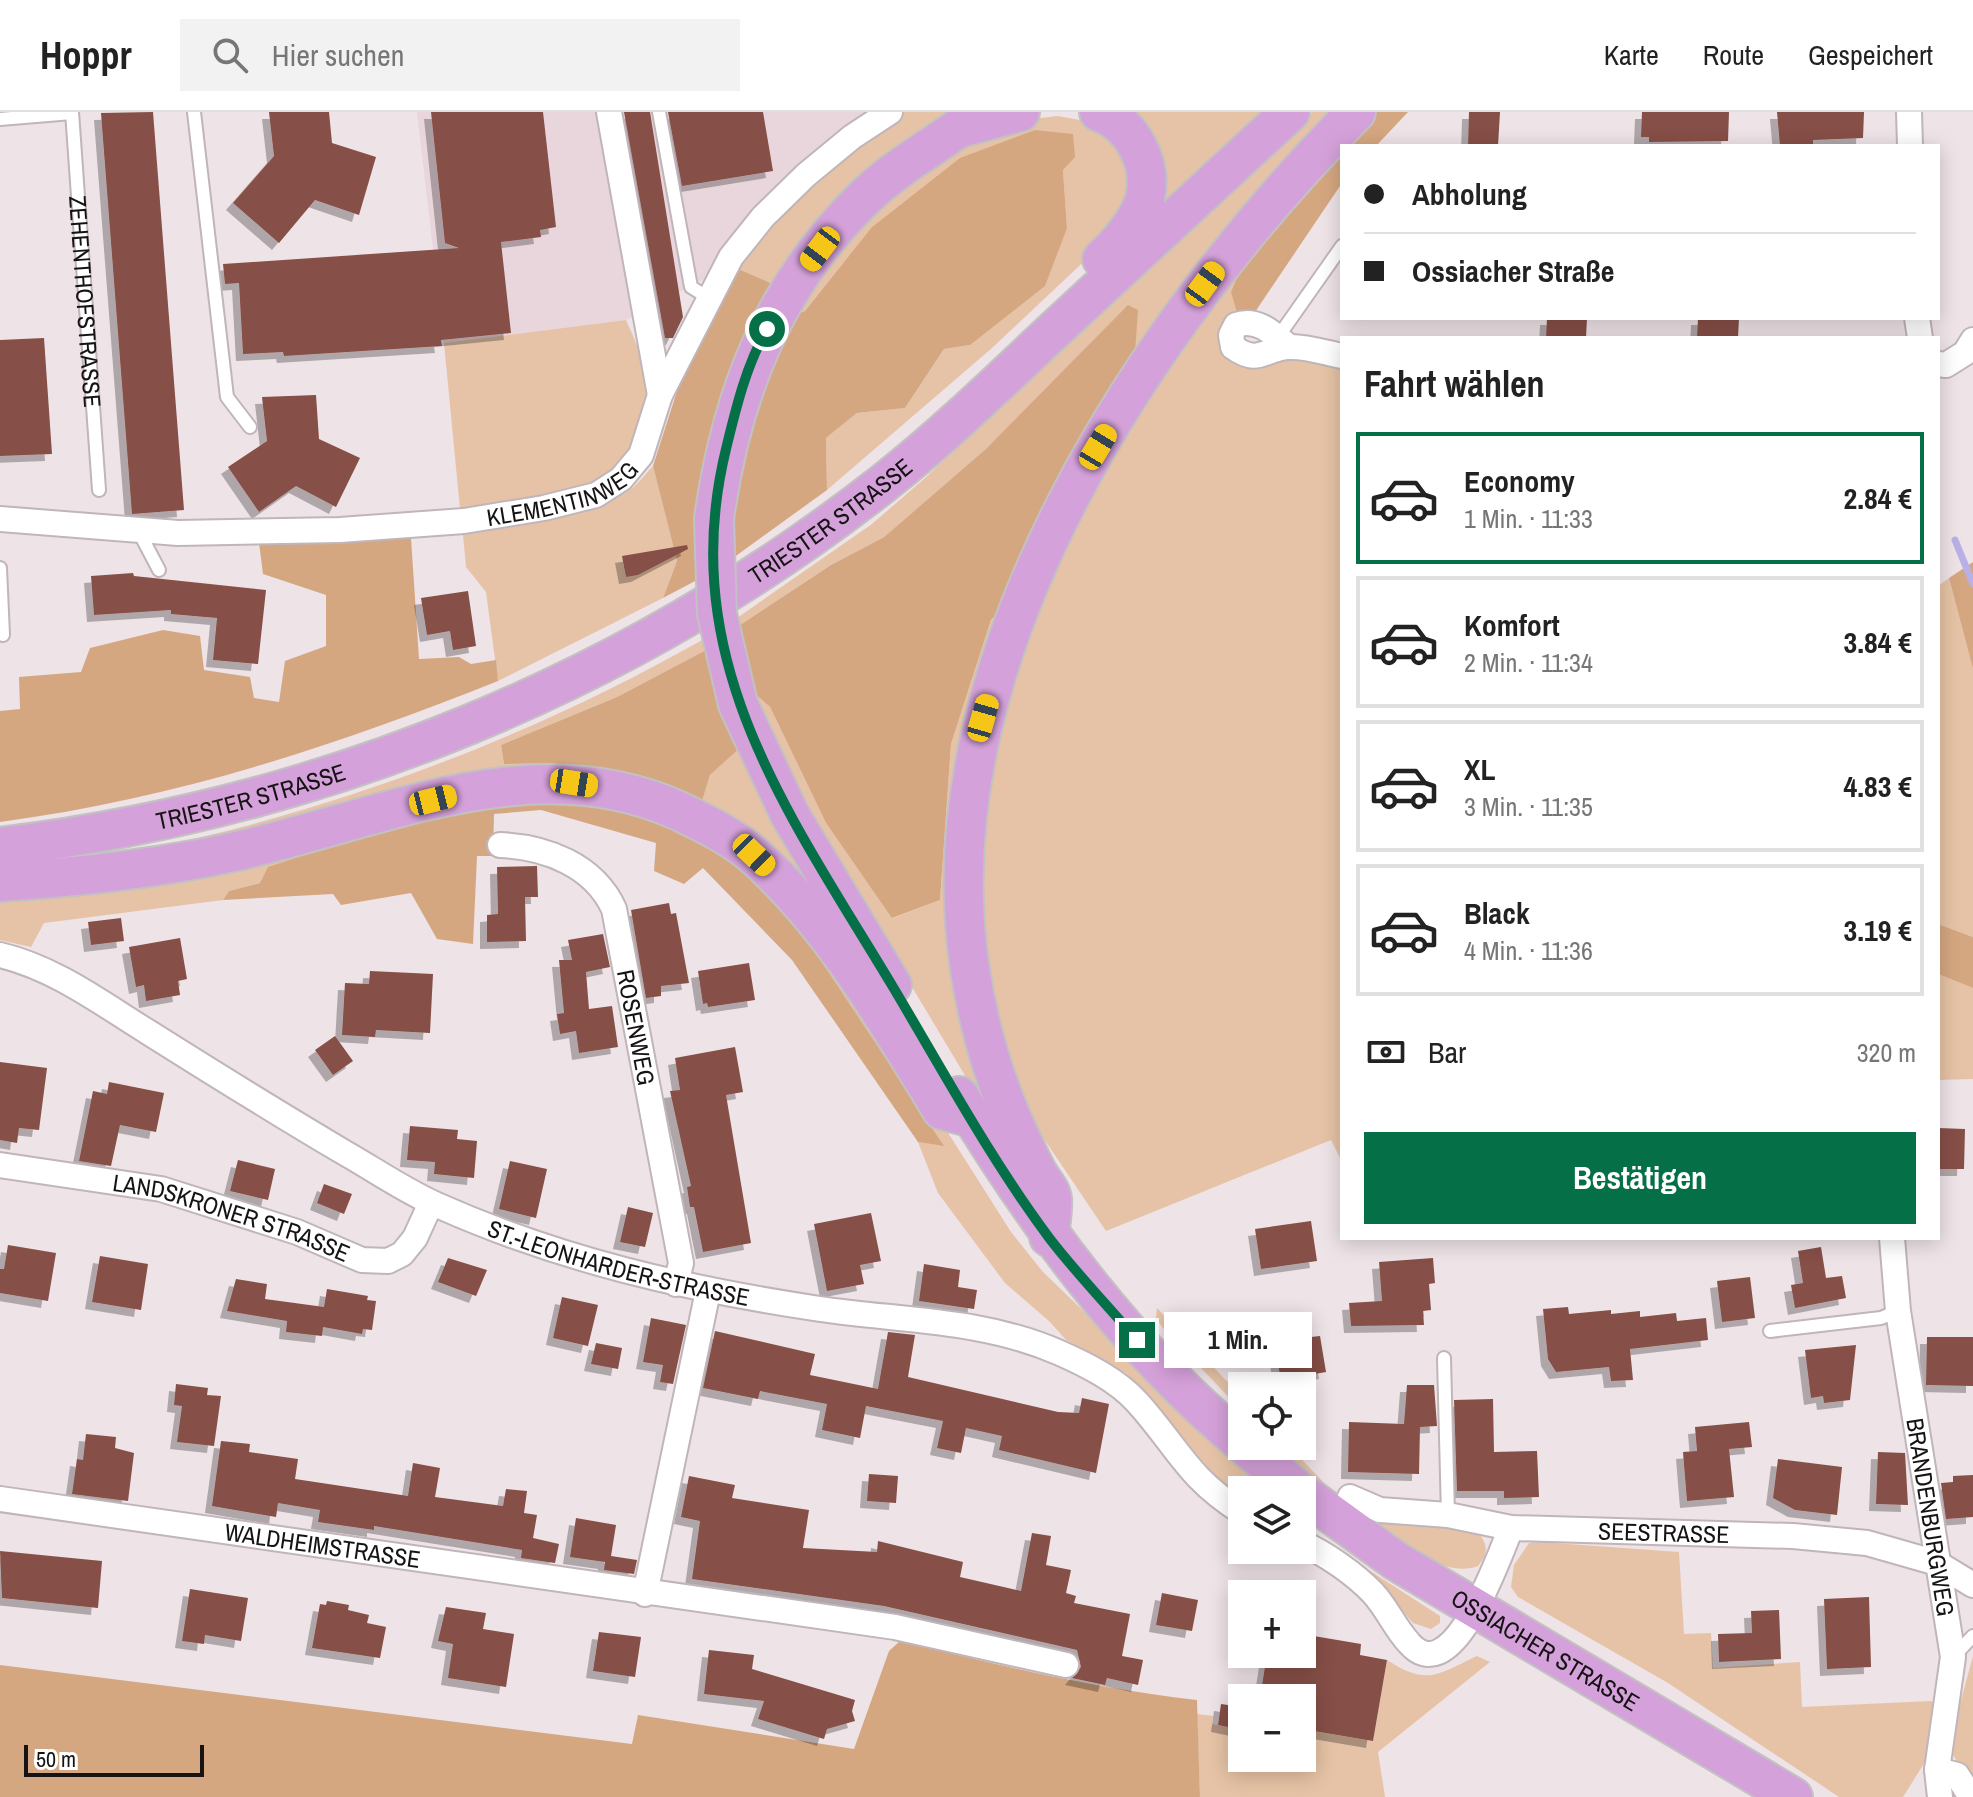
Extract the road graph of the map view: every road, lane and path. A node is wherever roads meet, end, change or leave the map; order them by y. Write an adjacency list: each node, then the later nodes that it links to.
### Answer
1 (72, 112): 11 (lane, ZEHENTHOFSTRASSE); 23 (lane, ZEHENTHOFSTRASSE)
2 (194, 112): 22 (lane)
3 (609, 112): 20 (street)
4 (659, 112): 15 (lane)
5 (890, 112): 15 (street, KLEMENTINWEG)
6 (1020, 112): 12 (main road, OSSIACHER STRASSE)
7 (1099, 112): 21 (main road)
8 (1290, 112): 21 (main road, TRIESTER STRASSE)
9 (1356, 112): 36 (main road)
10 (1909, 112): 13 (street)
11 (0, 119)
12 (970, 120): 33 (main road, OSSIACHER STRASSE, bridge)
13 (1910, 144)
14 (1340, 249): 17 (lane)
15 (707, 297): 20 (street, KLEMENTINWEG)
16 (1973, 340): 19 (street)
17 (1283, 342): 18 (street)
18 (1340, 356)
19 (1940, 364)
20 (660, 395): 25 (street, KLEMENTINWEG)
21 (978, 401): 30 (main road, TRIESTER STRASSE)
22 (250, 427)
23 (99, 490)
24 (0, 519): 25 (street, KLEMENTINWEG)
25 (138, 530): 27 (lane)
26 (0, 568): 28 (lane)
27 (159, 570)
28 (3, 635)
29 (500, 845): 38 (street, ROSENWEG)
30 (0, 847)
31 (0, 882): 33 (main road)
32 (0, 955): 35 (street, ST.-LEONHARDER-STRASSE)
33 (973, 1118): 36 (main road, OSSIACHER STRASSE)
34 (0, 1165): 35 (street, LANDSKRONER STRASSE)
35 (431, 1203): 38 (street, ST.-LEONHARDER-STRASSE)
36 (1049, 1237): 43 (main road, OSSIACHER STRASSE)
37 (1892, 1240): 40 (street, BRANDENBURGWEG)
38 (676, 1284): 39 (street, ST.-LEONHARDER-STRASSE)
39 (708, 1291): 48 (street, ST.-LEONHARDER-STRASSE); 55 (street)
40 (1898, 1311): 41 (lane); 53 (street, BRANDENBURGWEG)
41 (1770, 1331)
42 (1444, 1358): 50 (lane)
43 (1228, 1432)
44 (1262, 1460): 45 (main road, OSSIACHER STRASSE)
45 (1281, 1476)
46 (1350, 1497): 50 (street, SEESTRASSE)
47 (0, 1499): 55 (street, WALDHEIMSTRASSE)
48 (1228, 1504)
49 (1316, 1504): 56 (main road, OSSIACHER STRASSE)
50 (1448, 1515): 51 (street, SEESTRASSE)
51 (1511, 1528): 53 (street, SEESTRASSE); 56 (street)
52 (1316, 1549): 56 (street)
53 (1937, 1563): 54 (street, SEESTRASSE); 58 (street, BRANDENBURGWEG)
54 (1973, 1585)
55 (645, 1594): 59 (street, WALDHEIMSTRASSE)
56 (1476, 1608): 61 (main road, OSSIACHER STRASSE)
57 (1973, 1636): 58 (lane)
58 (1953, 1657): 60 (street, BRANDENBURGWEG)
59 (1066, 1665)
60 (1937, 1770): 62 (street, BRANDENBURGWEG); 63 (street)
61 (1793, 1797)
62 (1940, 1797)
63 (1971, 1797)

